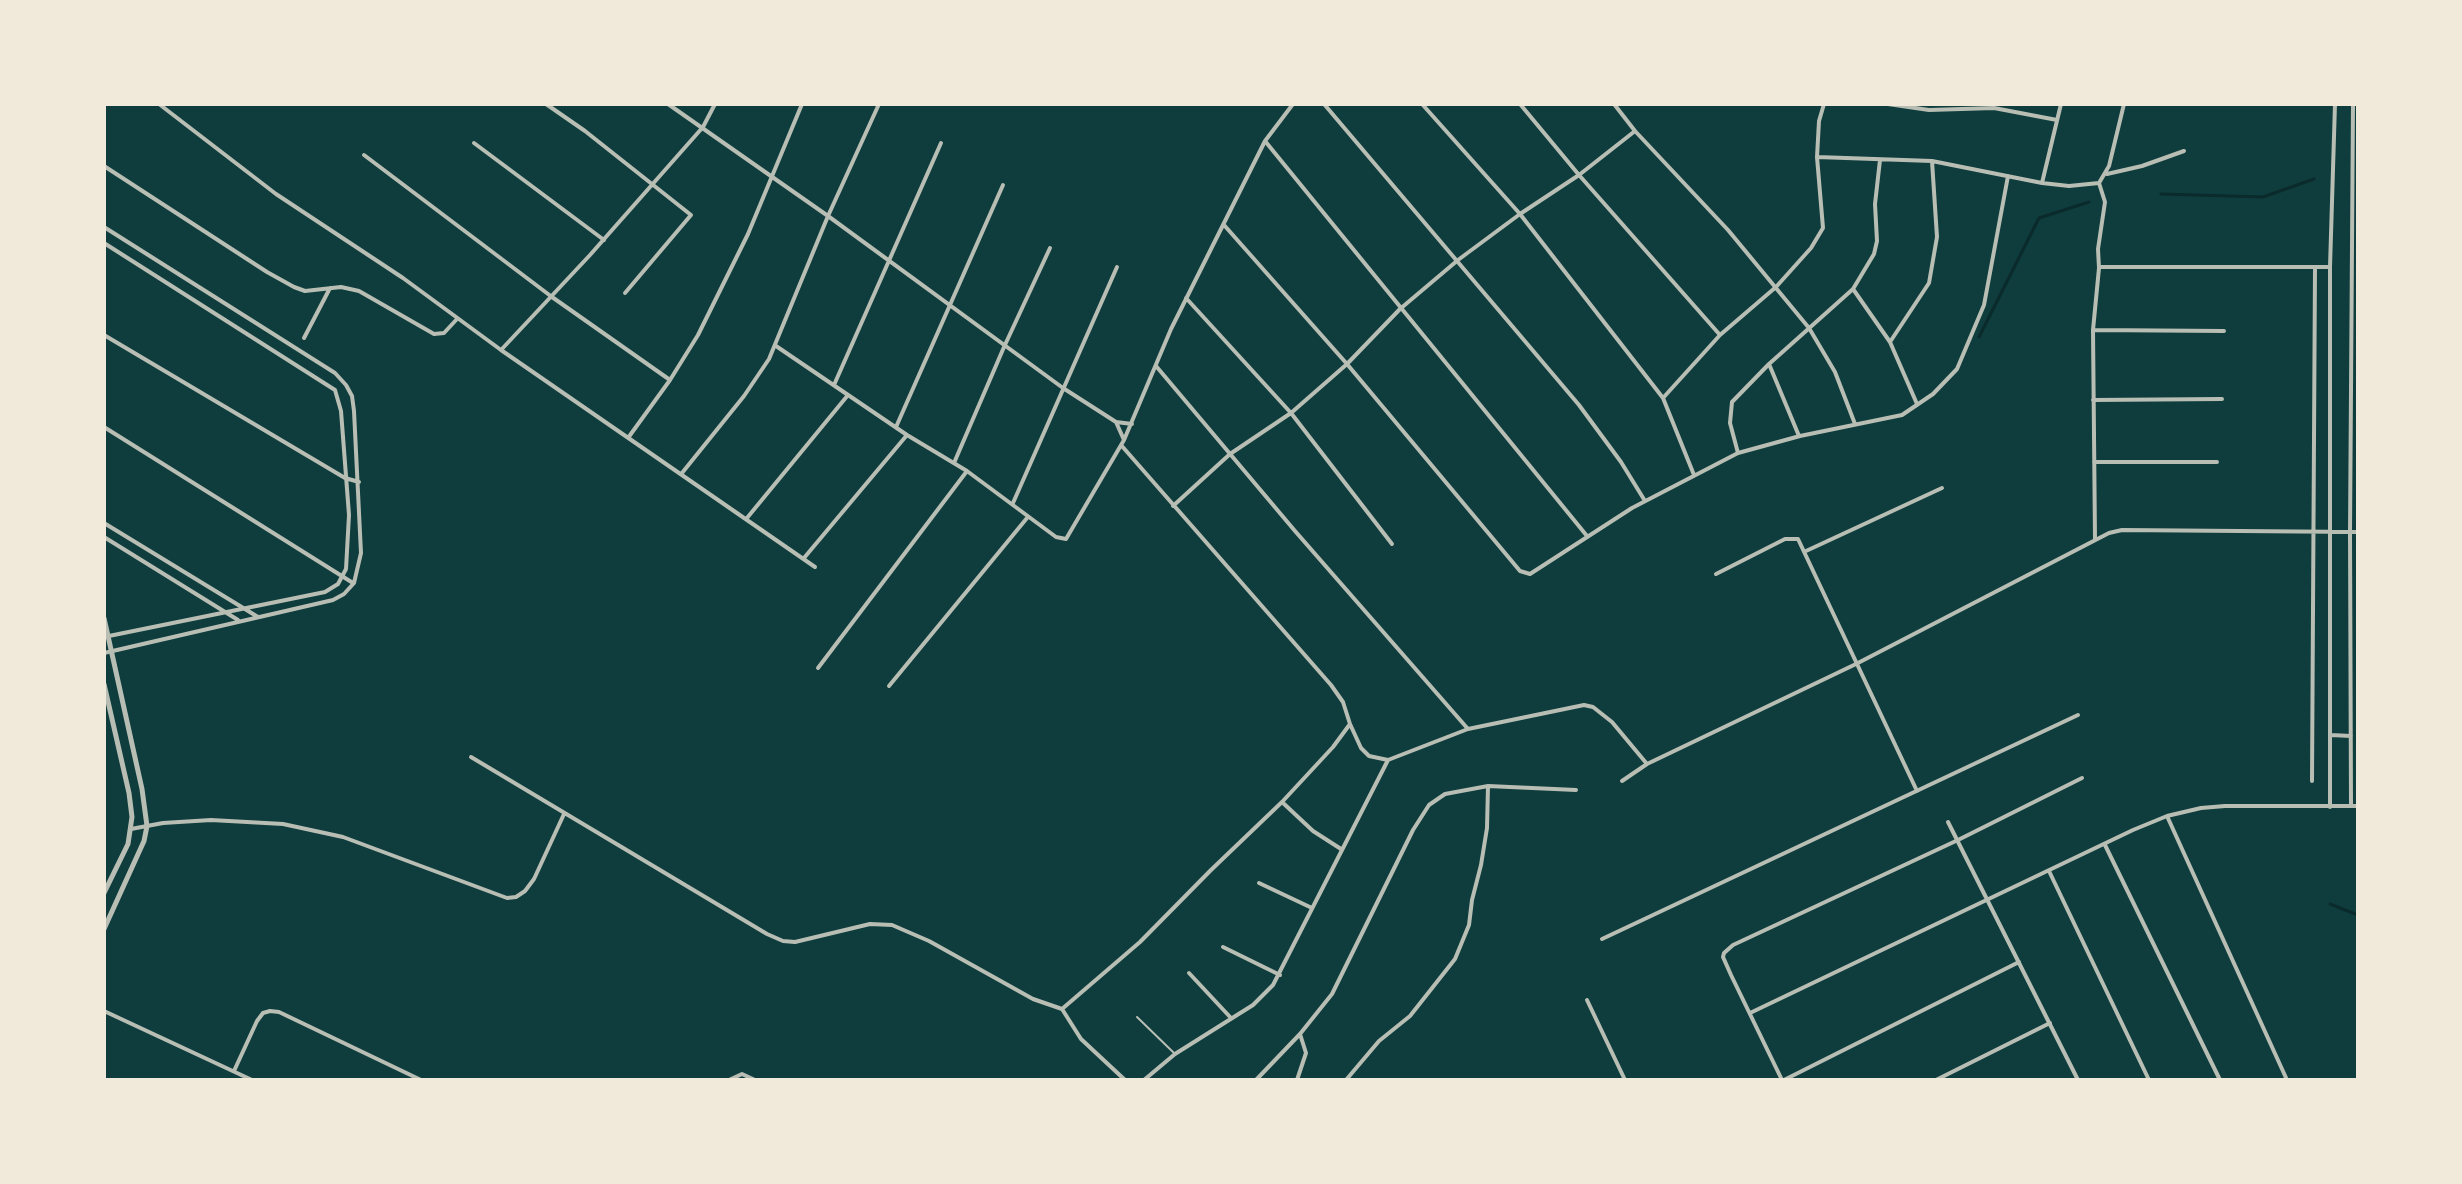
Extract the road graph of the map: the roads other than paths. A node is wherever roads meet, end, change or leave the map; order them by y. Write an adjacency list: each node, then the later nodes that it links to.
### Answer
1 (159, 104): 60 (street)
2 (546, 104): 36 (street)
3 (668, 104): 19 (street)
4 (715, 104): 19 (street)
5 (802, 104): 33 (street)
6 (879, 104): 39 (street)
7 (1293, 104): 21 (street)
8 (1324, 104): 45 (street)
9 (1422, 104): 38 (street)
10 (1520, 104): 31 (street)
11 (1614, 104): 20 (street)
12 (1824, 104): 26 (street)
13 (1888, 104): 18 (street)
14 (2061, 104): 18 (street)
15 (2124, 104): 30 (street)
16 (2335, 104): 49 (street)
17 (2353, 104): 51 (street)
18 (2057, 120): 34 (street)
19 (703, 127): 33 (street); 36 (street)
20 (1635, 131): 31 (street); 52 (street)
21 (1265, 141): 40 (street); 59 (street)
22 (474, 143): 42 (street)
23 (941, 143): 46 (street)
24 (2184, 151): 30 (street)
25 (364, 155): 56 (street)
26 (1817, 157): 27 (street); 52 (street)
27 (1880, 160): 28 (street); 54 (street)
28 (1932, 161): 32 (street); 67 (street)
29 (104, 166): 53 (street)
30 (2107, 174): 35 (street)
31 (1579, 175): 38 (street); 65 (street)
32 (2008, 176): 34 (street); 81 (street)
33 (773, 178): 39 (street); 74 (street)
34 (2042, 183): 35 (street)
35 (2099, 183): 50 (street)
36 (651, 184): 42 (street); 55 (street)
37 (1003, 185): 58 (street)
38 (1520, 214): 45 (street); 78 (street)
39 (828, 216): 46 (street); 68 (street)
40 (1224, 225): 57 (street); 71 (street)
41 (104, 227): 101 (street)
42 (604, 240): 56 (street)
43 (104, 243): 100 (street)
44 (1050, 248): 69 (street)
45 (1458, 260): 59 (street); 103 (street)
46 (890, 263): 58 (street); 75 (street)
47 (1117, 267): 76 (street)
48 (2315, 267): 49 (street); 50 (street); 109 (street)
49 (2330, 267): 110 (street)
50 (2099, 268): 62 (street)
51 (2355, 268): 111 (street)
52 (1776, 287): 61 (street); 65 (street)
53 (330, 288): 60 (street); 66 (street)
54 (1853, 289): 61 (street); 67 (street)
55 (625, 293)
56 (552, 297): 70 (street); 74 (street)
57 (1186, 298): 73 (street); 82 (street)
58 (949, 307): 69 (street); 87 (street)
59 (1400, 309): 71 (street); 113 (street)
60 (457, 319): 70 (street)
61 (1809, 328): 72 (street); 85 (street)
62 (2093, 330): 63 (street); 80 (street)
63 (2224, 331)
64 (104, 335): 100 (street)
65 (1720, 335): 78 (street)
66 (304, 338)
67 (1890, 342): 81 (street)
68 (776, 346): 75 (street); 98 (street)
69 (1004, 347): 76 (street); 96 (street)
70 (501, 350): 90 (street)
71 (1347, 364): 82 (street); 113 (street)
72 (1769, 364): 89 (street); 92 (street)
73 (1156, 366): 84 (street); 93 (street)
74 (670, 380): 90 (street)
75 (834, 385): 77 (street)
76 (1063, 388): 83 (street); 104 (street)
77 (848, 395): 87 (street); 107 (street)
78 (1663, 398): 99 (street)
79 (2222, 399): 80 (street)
80 (2093, 400): 94 (street)
81 (1917, 404): 85 (street)
82 (1291, 413): 93 (street); 116 (street)
83 (1116, 422): 84 (street); 91 (street)
84 (1132, 424): 91 (street)
85 (1855, 424): 89 (street)
86 (104, 427): 121 (street)
87 (896, 427): 88 (street)
88 (907, 435): 96 (street); 118 (street)
89 (1800, 436): 92 (street)
90 (628, 438): 98 (street)
91 (1123, 442): 105 (street); 106 (street)
92 (1738, 453): 99 (street)
93 (1230, 454): 105 (street); 137 (street)
94 (2094, 462): 95 (street); 115 (street)
95 (2217, 462)
96 (954, 463): 97 (street)
97 (967, 471): 104 (street); 132 (street)
98 (681, 474): 107 (street)
99 (1694, 475): 103 (street)
100 (345, 478): 101 (street); 121 (street)
101 (359, 482): 122 (street)
102 (1942, 488): 117 (street)
103 (1645, 501): 113 (street)
104 (1013, 503): 106 (street)
105 (1173, 506): 136 (street)
106 (1028, 517): 134 (street)
107 (747, 518): 118 (street)
108 (104, 523): 123 (street)
109 (2312, 532): 110 (street); 115 (street); 145 (street)
110 (2330, 532): 111 (street); 138 (street)
111 (2350, 532): 112 (street); 139 (street)
112 (2358, 532)
113 (1588, 536)
114 (104, 537): 124 (street)
115 (2095, 539): 131 (street)
116 (1392, 544)
117 (1805, 552): 120 (street); 131 (street)
118 (804, 558): 119 (street)
119 (815, 567)
120 (1716, 574)
121 (342, 578): 122 (street); 123 (street)
122 (354, 583): 125 (street)
123 (245, 609): 124 (street); 125 (street)
124 (225, 612): 127 (street); 128 (street)
125 (258, 617): 127 (street)
126 (104, 618): 128 (street)
127 (240, 621): 129 (street)
128 (106, 636): 129 (street)
129 (111, 652): 130 (street); 155 (street)
130 (104, 653)
131 (1856, 664): 142 (street); 148 (street)
132 (818, 668)
133 (104, 684): 156 (street)
134 (889, 686)
135 (2078, 715): 148 (street)
136 (1350, 724): 141 (street); 149 (street)
137 (1468, 729): 141 (street); 142 (street)
138 (2331, 735): 139 (street); 151 (street)
139 (2351, 736): 150 (street)
140 (471, 757): 152 (street)
141 (1388, 760): 159 (street)
142 (1647, 764): 144 (street)
143 (2082, 778): 157 (street)
144 (1622, 781)
145 (2312, 781)
146 (1488, 786): 147 (street); 178 (street); 189 (street)
147 (1576, 790)
148 (1917, 792): 166 (street)
149 (1282, 802): 159 (street); 172 (street)
150 (2355, 806): 151 (street)
151 (2330, 807): 153 (street)
152 (564, 814): 155 (street); 172 (street)
153 (2167, 816): 158 (street); 196 (street)
154 (1948, 822): 157 (street)
155 (147, 826): 156 (street); 165 (street)
156 (131, 829): 162 (street)
157 (1958, 840): 163 (street); 174 (street)
158 (2105, 845): 160 (street); 195 (street)
159 (1341, 849): 164 (street)
160 (2049, 871): 163 (street); 194 (street)
161 (1259, 883): 164 (street)
162 (104, 893)
163 (1988, 899): 168 (street); 174 (street)
164 (1312, 908): 170 (street)
165 (104, 929)
166 (1602, 939)
167 (1223, 947): 170 (street)
168 (2019, 962): 177 (street); 191 (street)
169 (1189, 973): 176 (street)
170 (1280, 975): 176 (street)
171 (1587, 1000): 190 (street)
172 (1062, 1009): 185 (street)
173 (104, 1011): 180 (street)
174 (1750, 1013): 191 (street)
175 (1137, 1017): 179 (lane)
176 (1231, 1018): 179 (street)
177 (2050, 1023): 192 (street); 193 (street)
178 (1300, 1034): 187 (street); 188 (street)
179 (1175, 1054): 186 (street)
180 (234, 1071): 181 (street); 182 (street)
181 (252, 1080)
182 (421, 1080)
183 (729, 1080): 184 (street)
184 (755, 1080)
185 (1125, 1080)
186 (1144, 1080)
187 (1256, 1080)
188 (1297, 1080)
189 (1346, 1080)
190 (1625, 1080)
191 (1783, 1080)
192 (1936, 1080)
193 (2078, 1080)
194 (2149, 1080)
195 (2220, 1080)
196 (2287, 1080)

